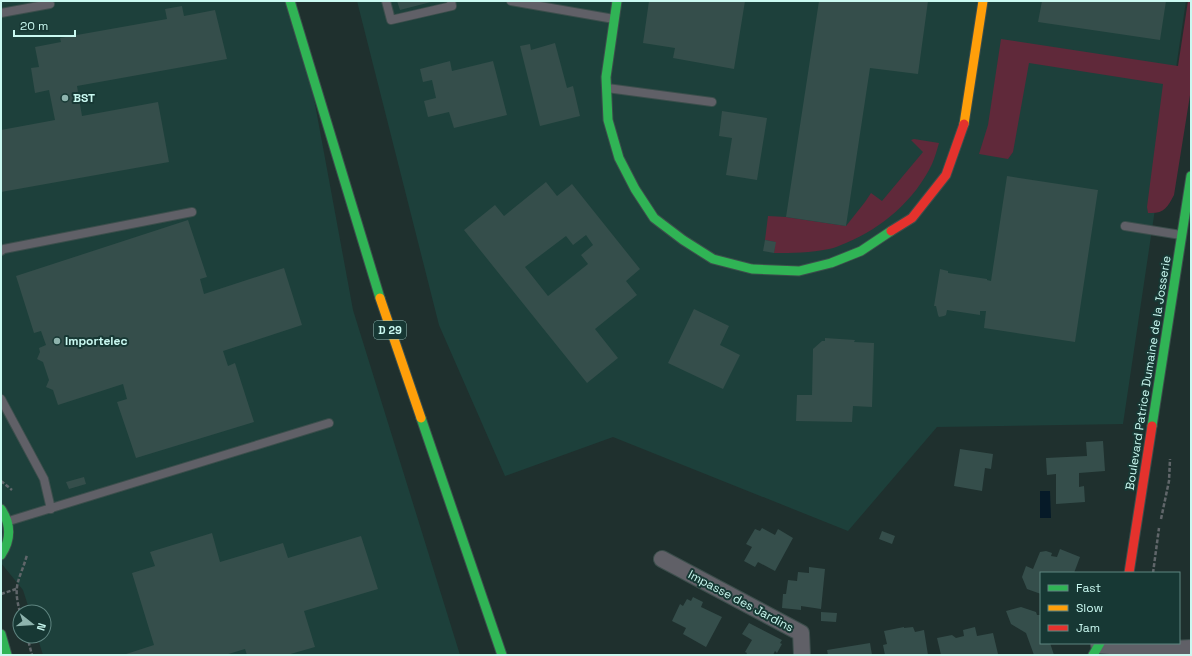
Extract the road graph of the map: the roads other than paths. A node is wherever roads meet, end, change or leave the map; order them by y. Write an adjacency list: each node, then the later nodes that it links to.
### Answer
1 (290, 1): 29 (street, D 29)
2 (386, 1): 3 (lane)
3 (451, 1)
4 (511, 1): 9 (lane)
5 (617, 1): 9 (street)
6 (983, 1): 10 (street)
7 (50, 4): 8 (lane)
8 (1, 13)
9 (614, 19): 10 (street)
10 (607, 88): 11 (lane)
11 (712, 102)
12 (1191, 176): 15 (street, Boulevard Patrice Dumaine de la Josserie)
13 (192, 212): 16 (lane)
14 (1125, 226): 15 (lane)
15 (1182, 235): 24 (street, Boulevard Patrice Dumaine de la Josserie)
16 (1, 251)
17 (1, 399): 19 (lane)
18 (329, 423): 19 (lane)
19 (52, 508): 21 (lane)
20 (1, 509): 21 (street)
21 (8, 522): 22 (street)
22 (1, 555)
23 (662, 559): 30 (street, Impasse des Jardins)
24 (1129, 572)
25 (1, 634): 28 (street)
26 (1098, 648): 27 (street)
27 (1191, 648)
28 (7, 655)
29 (502, 655)
30 (802, 655)

